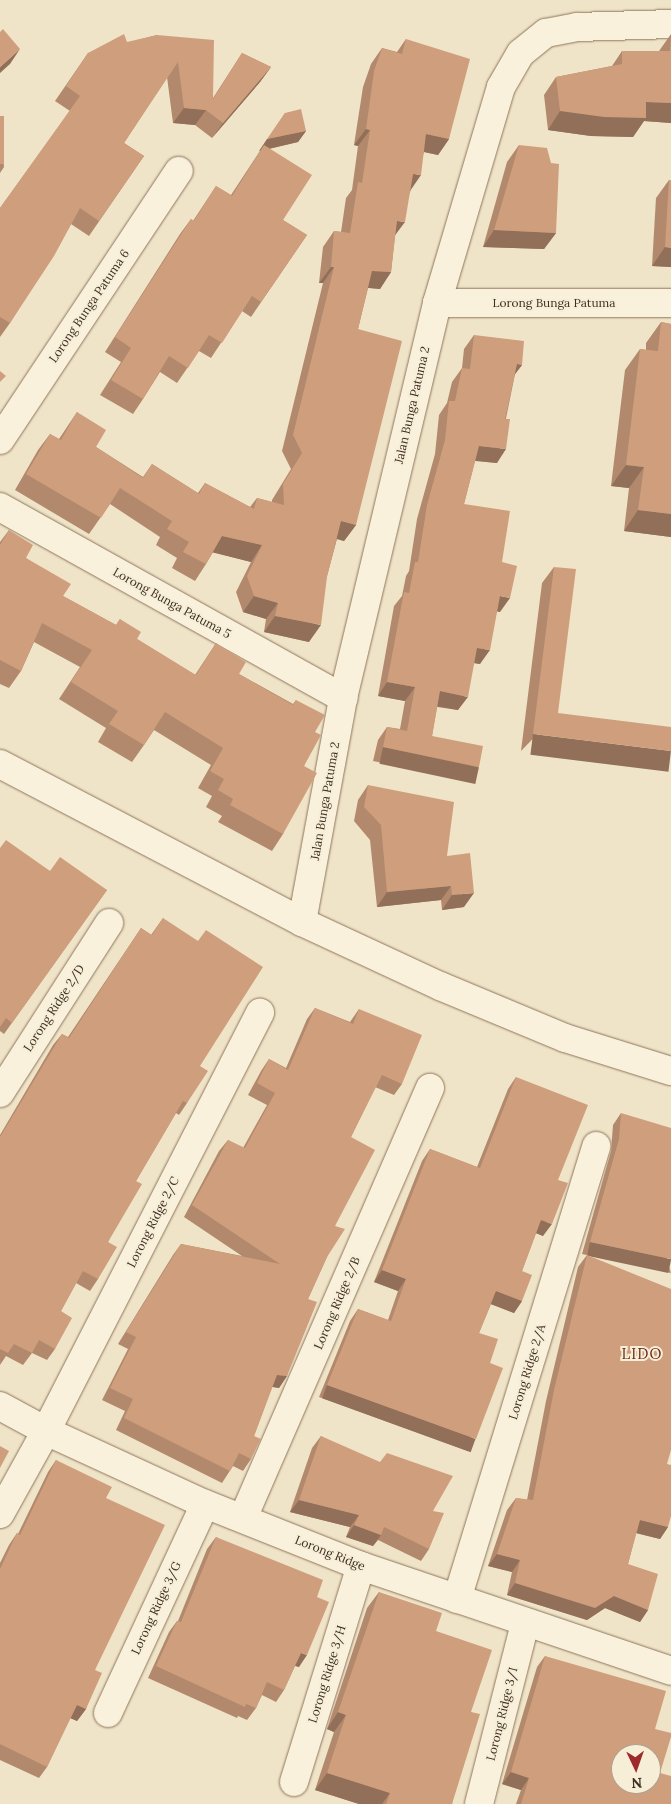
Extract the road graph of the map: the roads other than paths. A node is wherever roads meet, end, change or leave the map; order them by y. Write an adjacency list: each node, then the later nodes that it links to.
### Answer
1 (671, 24): 3 (street, Jalan Bunga Patuma 2)
2 (179, 171): 5 (street, Lorong Bunga Patuma 6)
3 (436, 303): 4 (street, Lorong Bunga Patuma); 7 (street, Jalan Bunga Patuma 2)
4 (671, 304)
5 (0, 440)
6 (0, 507): 7 (street, Lorong Bunga Patuma 5)
7 (343, 698): 9 (street, Jalan Bunga Patuma 2)
8 (1, 767): 9 (street)
9 (302, 922): 12 (street)
10 (109, 923): 14 (street, Lorong Ridge 2/D)
11 (260, 1013): 17 (street, Lorong Ridge 2/C)
12 (671, 1071)
13 (430, 1088): 20 (street, Lorong Ridge 2/B)
14 (0, 1093)
15 (596, 1146): 22 (street, Lorong Ridge 2/A)
16 (0, 1406): 17 (street, Lorong Ridge)
17 (46, 1431): 18 (street, Lorong Ridge); 19 (street, Lorong Ridge 2/C)
18 (205, 1504): 20 (street, Lorong Ridge); 25 (street, Lorong Ridge 3/G)
19 (0, 1514)
20 (243, 1518): 21 (street, Lorong Ridge)
21 (361, 1566): 22 (street, Lorong Ridge); 26 (street, Lorong Ridge 3/H)
22 (457, 1599): 23 (street, Lorong Ridge)
23 (525, 1624): 24 (street, Lorong Ridge); 27 (street, Lorong Ridge 3/I)
24 (670, 1664)
25 (108, 1713)
26 (294, 1782)
27 (479, 1804)

